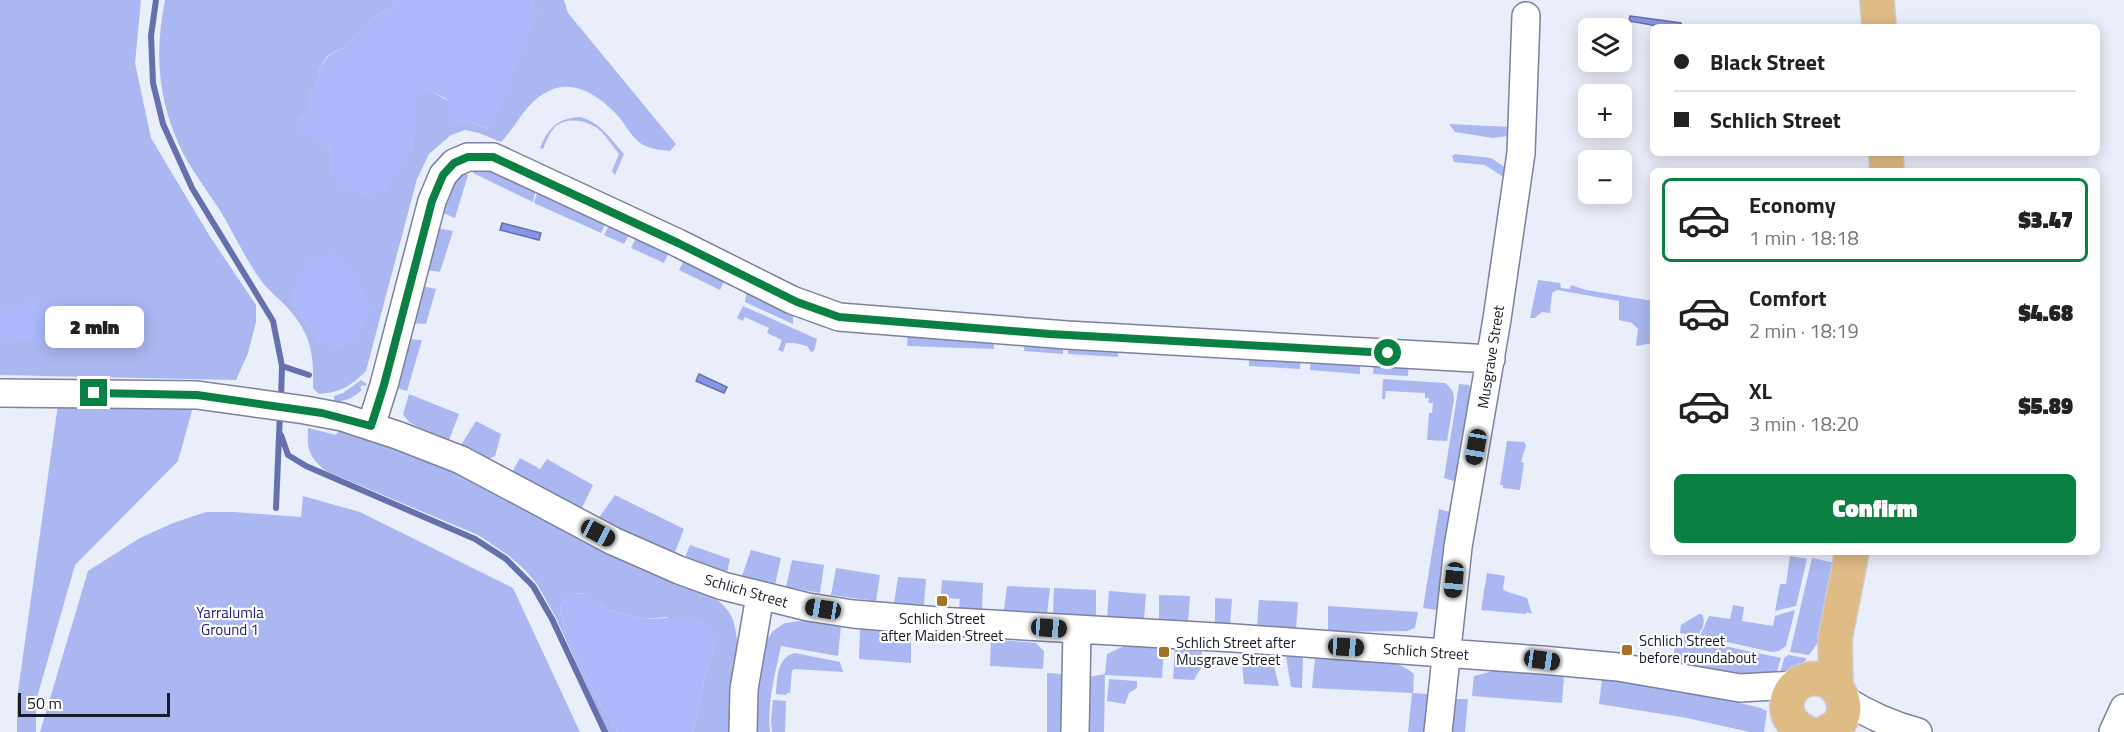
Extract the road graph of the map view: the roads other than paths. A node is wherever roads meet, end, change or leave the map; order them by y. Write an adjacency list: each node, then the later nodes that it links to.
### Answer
1 (1877, 0): 3 (main road)
2 (1526, 16): 4 (street, Musgrave Street)
3 (1879, 24)
4 (1491, 359): 6 (street); 10 (street, Musgrave Street)
5 (0, 393): 6 (street, Schlich Street)
6 (371, 426): 8 (street, Schlich Street)
7 (1851, 555): 12 (main road)
8 (760, 596): 9 (street, Schlich Street); 14 (street)
9 (1077, 630): 10 (street, Schlich Street); 15 (street)
10 (1446, 652): 12 (street, Schlich Street); 16 (street, Musgrave Street)
11 (2124, 708): 17 (street)
12 (1813, 711): 13 (street, Schlich Street)
13 (1906, 729)
14 (743, 732)
15 (1075, 732)
16 (1438, 732)
17 (2113, 732)

